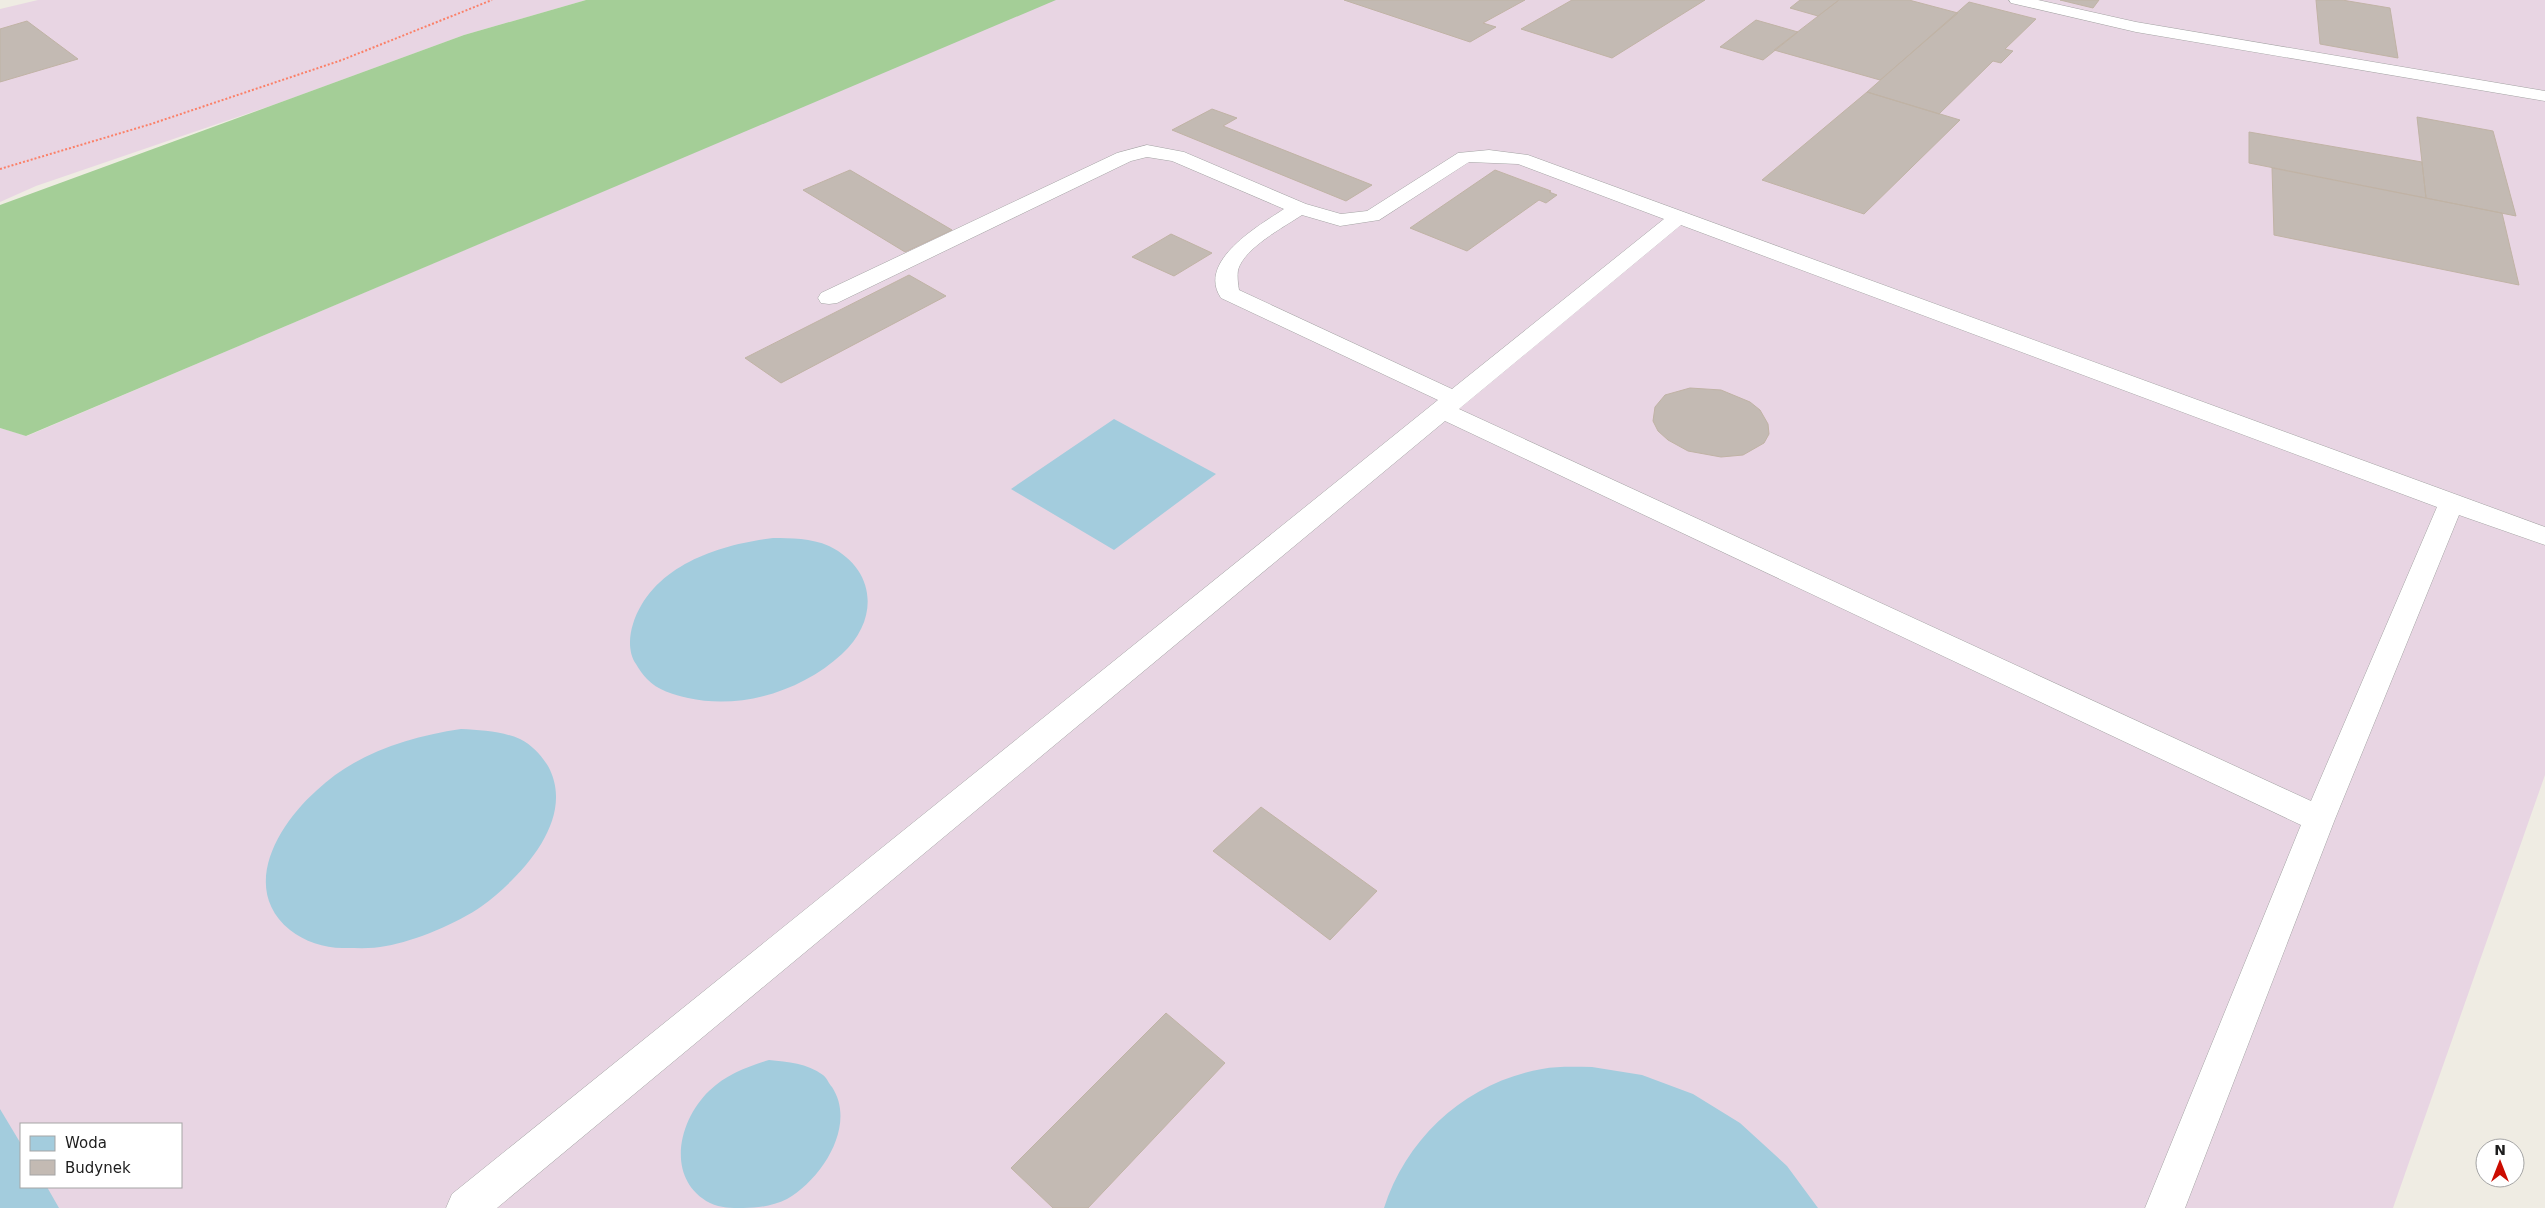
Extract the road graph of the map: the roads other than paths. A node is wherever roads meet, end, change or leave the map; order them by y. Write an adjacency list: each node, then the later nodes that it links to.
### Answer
1 (2018, 0): 2 (lane)
2 (2545, 96)
3 (1298, 208): 4 (lane); 5 (lane); 6 (lane)
4 (1678, 217): 6 (lane); 7 (lane)
5 (830, 298)
6 (1448, 405): 9 (lane); 10 (lane)
7 (2451, 503): 8 (lane); 9 (lane)
8 (2545, 536)
9 (2320, 820): 11 (lane)
10 (466, 1208)
11 (2165, 1208)

